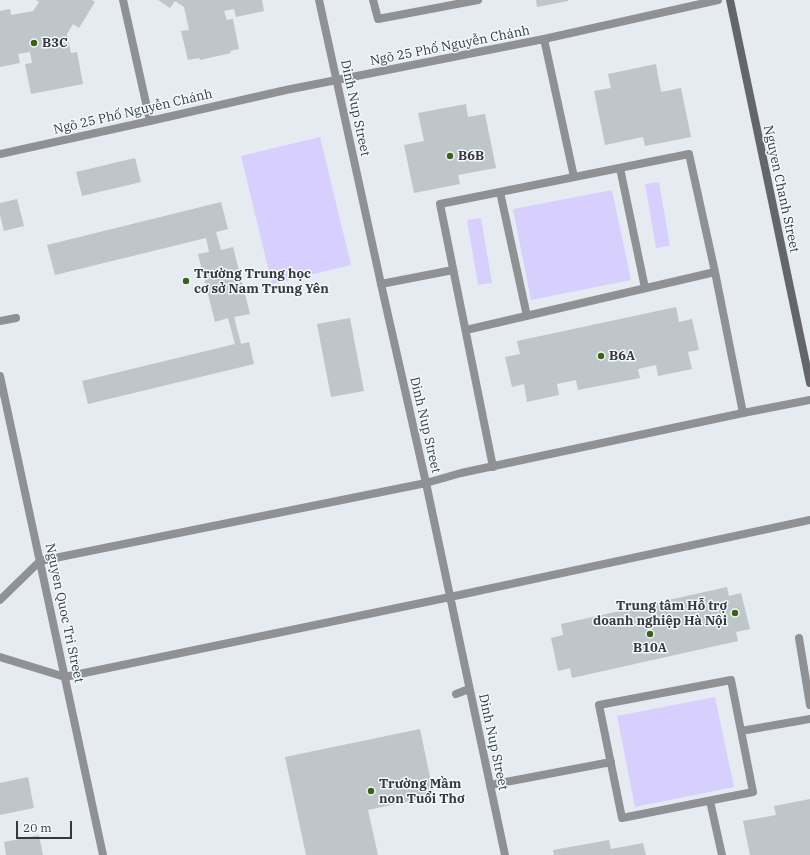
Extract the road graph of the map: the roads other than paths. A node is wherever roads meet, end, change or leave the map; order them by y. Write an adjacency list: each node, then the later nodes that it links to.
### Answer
1 (123, 0): 9 (street)
2 (319, 0): 8 (street, Dinh Nup Street)
3 (373, 0): 4 (street)
4 (478, 0)
5 (718, 0): 7 (street, Ngõ 25 Phố Nguyễn Chánh)
6 (730, 0): 23 (street, Nguyen Chanh Street)
7 (544, 39): 8 (street, Ngõ 25 Phố Nguyễn Chánh); 12 (street)
8 (336, 80): 9 (street, Ngõ 25 Phố Nguyễn Chánh); 16 (street, Dinh Nup Street)
9 (150, 121): 10 (street, Ngõ 25 Phố Nguyễn Chánh)
10 (0, 154)
11 (620, 168): 12 (street); 15 (street); 17 (street)
12 (574, 177): 13 (street)
13 (500, 192): 14 (street); 18 (street)
14 (453, 270): 16 (street); 21 (street)
15 (715, 272): 17 (street); 25 (street)
16 (381, 284): 27 (street, Dinh Nup Street)
17 (646, 288): 18 (street)
18 (527, 316): 21 (street)
19 (16, 318): 20 (street)
20 (0, 321)
21 (466, 330): 26 (street)
22 (0, 376): 29 (street, Nguyen Quoc Tri Street)
23 (810, 383)
24 (810, 400): 25 (street)
25 (743, 412): 26 (street)
26 (492, 467): 27 (street)
27 (426, 483): 29 (street); 30 (street, Dinh Nup Street)
28 (810, 520): 30 (street)
29 (40, 561): 31 (street); 34 (street, Nguyen Quoc Tri Street)
30 (450, 597): 34 (street); 35 (street, Dinh Nup Street)
31 (0, 600)
32 (799, 638): 37 (street)
33 (0, 657): 34 (street)
34 (65, 677): 43 (street, Nguyen Quoc Tri Street)
35 (470, 689): 36 (street); 41 (street, Dinh Nup Street)
36 (456, 694)
37 (810, 705)
38 (810, 719): 39 (street)
39 (741, 731): 40 (street); 42 (street)
40 (611, 762): 41 (street); 42 (street)
41 (490, 785): 44 (street, Dinh Nup Street)
42 (710, 800): 45 (street)
43 (103, 855)
44 (505, 855)
45 (722, 855)

